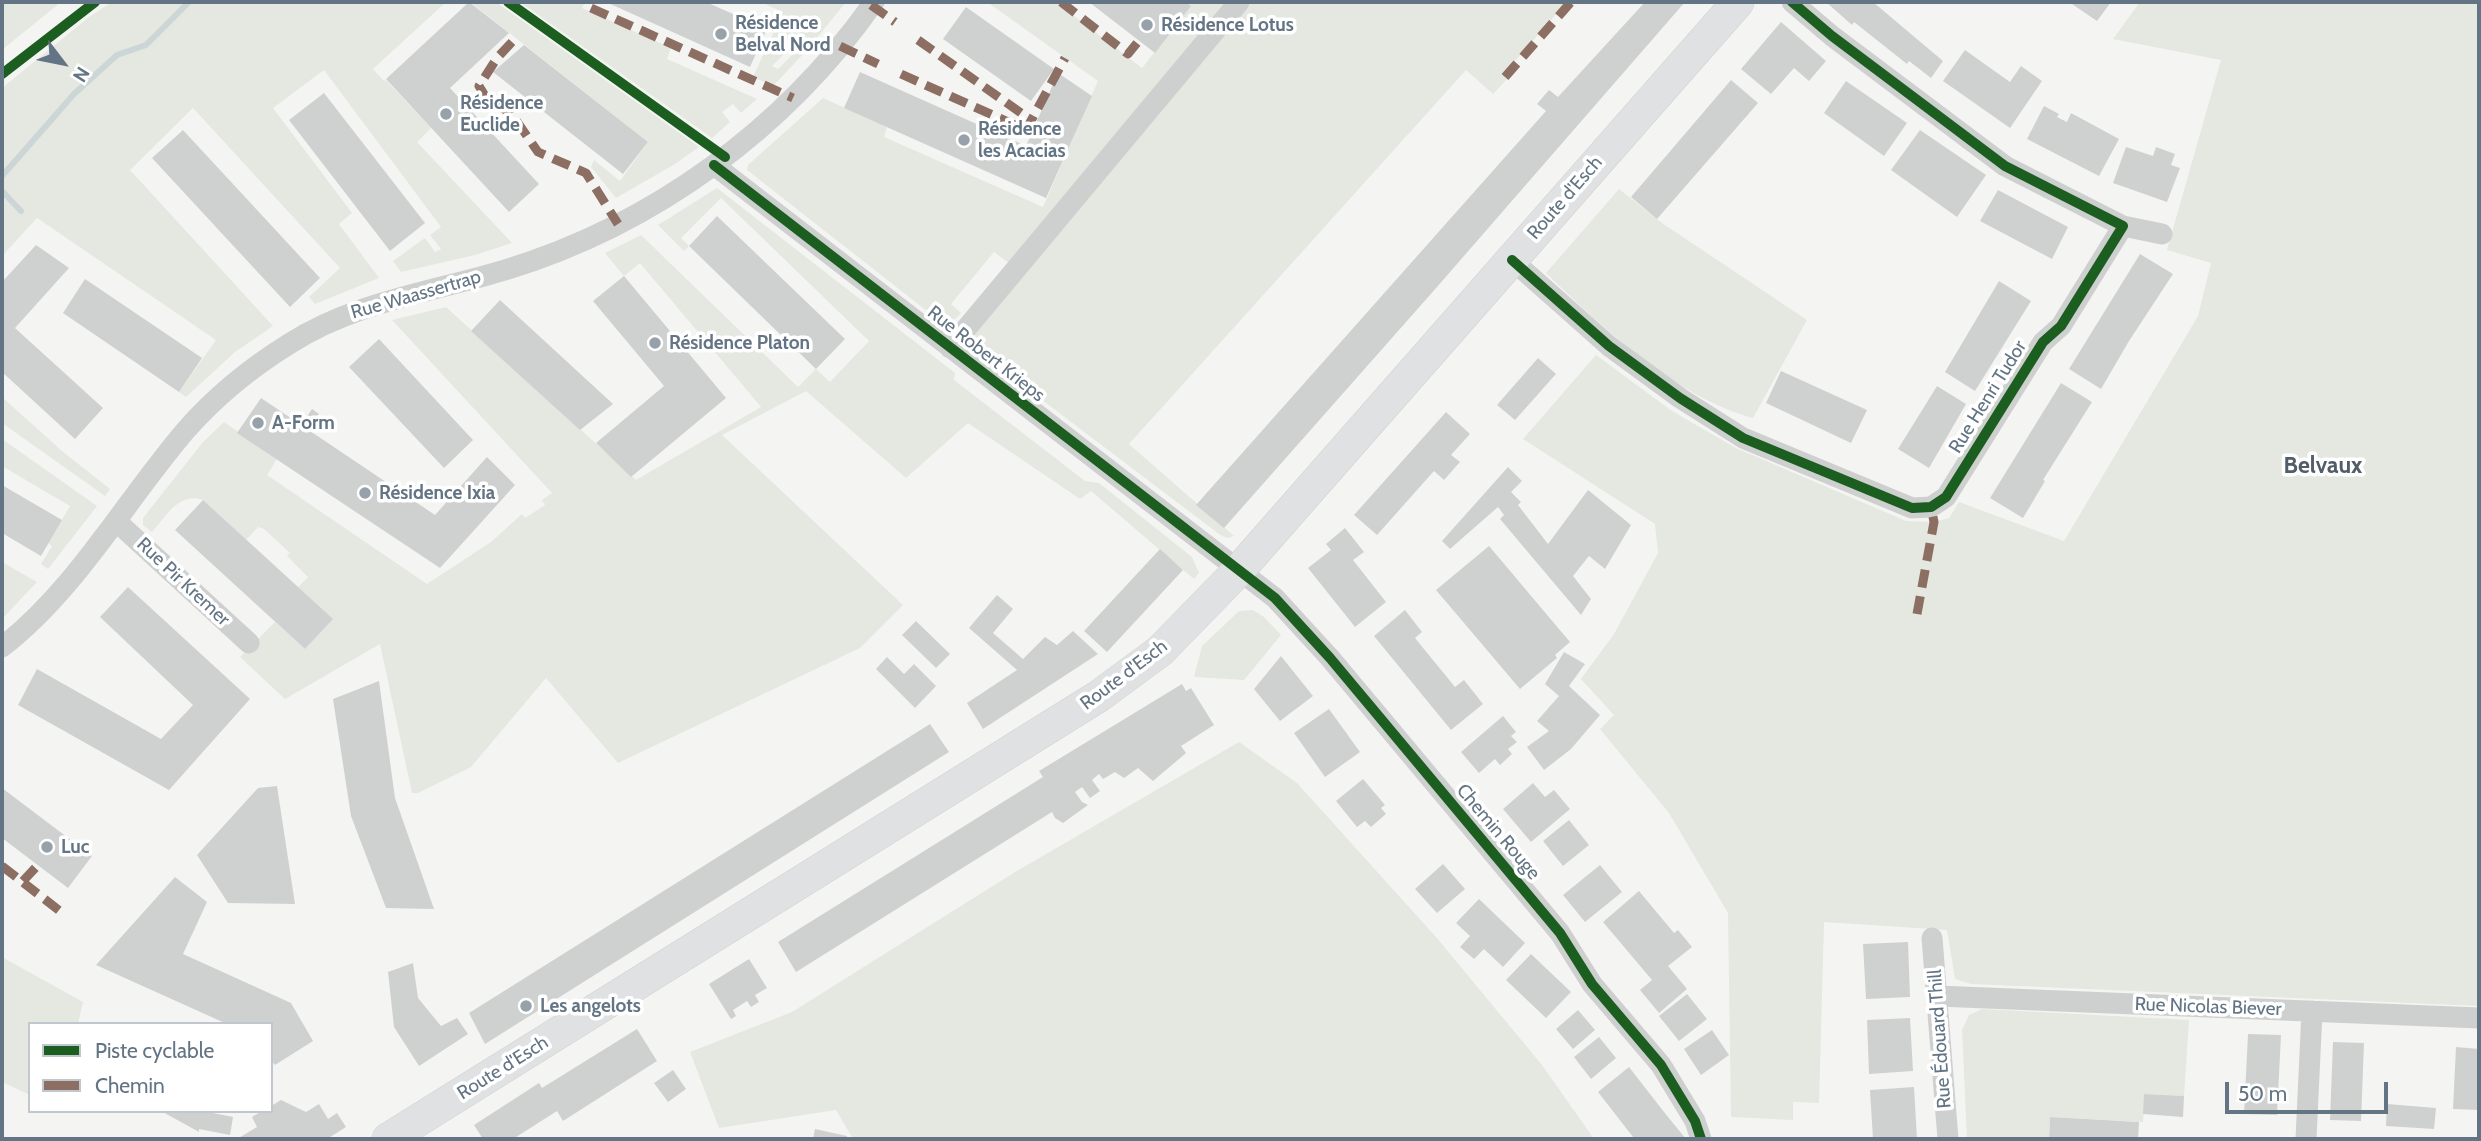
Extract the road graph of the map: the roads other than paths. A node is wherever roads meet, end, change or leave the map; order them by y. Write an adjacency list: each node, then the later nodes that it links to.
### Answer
1 (874, 2): 5 (street, Rue Waassertrap)
2 (1239, 2): 9 (street)
3 (1738, 2): 8 (main road, Route d'Esch)
4 (1792, 2): 6 (street)
5 (713, 165): 9 (street, Rue Robert Krieps); 10 (street, Rue Waassertrap)
6 (2123, 226): 7 (street); 8 (street, Rue Henri Tudor)
7 (2162, 234)
8 (1512, 260): 11 (main road, Route d'Esch)
9 (950, 348): 11 (street, Rue Robert Krieps)
10 (116, 521): 12 (street, Rue Pir Kremer); 13 (street, Rue Waassertrap)
11 (1239, 569): 18 (main road, Route d'Esch); 19 (street, Chemin Rouge)
12 (249, 643)
13 (2, 647)
14 (1932, 938): 15 (street, Rue Édouard Thill)
15 (1937, 996): 16 (street, Rue Nicolas Biever); 20 (street, Rue Édouard Thill)
16 (2312, 1011): 17 (street, Rue Nicolas Biever); 21 (street)
17 (2479, 1018)
18 (388, 1139)
19 (1701, 1139)
20 (1948, 1139)
21 (2306, 1139)

